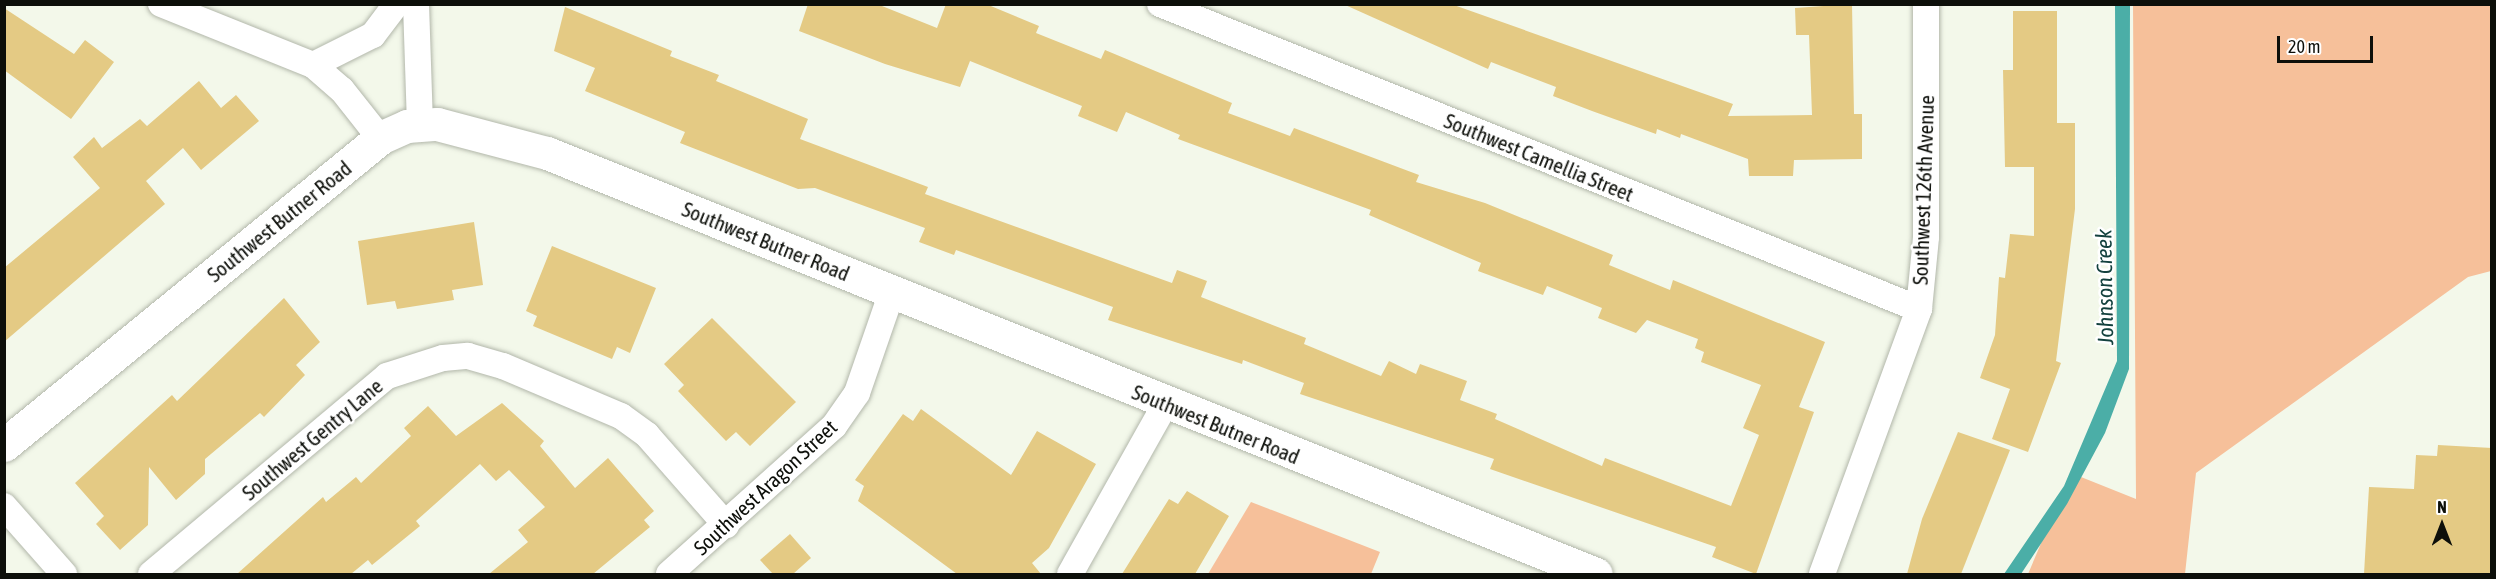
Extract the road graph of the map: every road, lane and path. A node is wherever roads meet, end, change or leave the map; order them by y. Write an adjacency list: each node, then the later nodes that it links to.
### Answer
1 (161, 4): 6 (street)
2 (396, 4): 6 (street)
3 (416, 4): 7 (street)
4 (1160, 4): 10 (street, Southwest Camellia Street)
5 (1926, 4): 10 (street, Southwest 126th Avenue)
6 (313, 65): 8 (street)
7 (420, 123): 8 (street, Southwest Butner Road); 9 (street, Southwest Butner Road)
8 (380, 138): 12 (street, Southwest Butner Road)
9 (892, 292): 11 (street, Southwest Butner Road); 14 (street, Southwest Aragon Street)
10 (1919, 309): 20 (street, Southwest 126th Avenue)
11 (1166, 403): 18 (street); 19 (street, Southwest Butner Road)
12 (4, 445)
13 (4, 506): 15 (street)
14 (726, 525): 16 (street, Southwest Gentry Lane); 17 (street, Southwest Aragon Street)
15 (64, 574)
16 (151, 574)
17 (669, 574)
18 (1070, 574)
19 (1596, 574)
20 (1822, 574)

